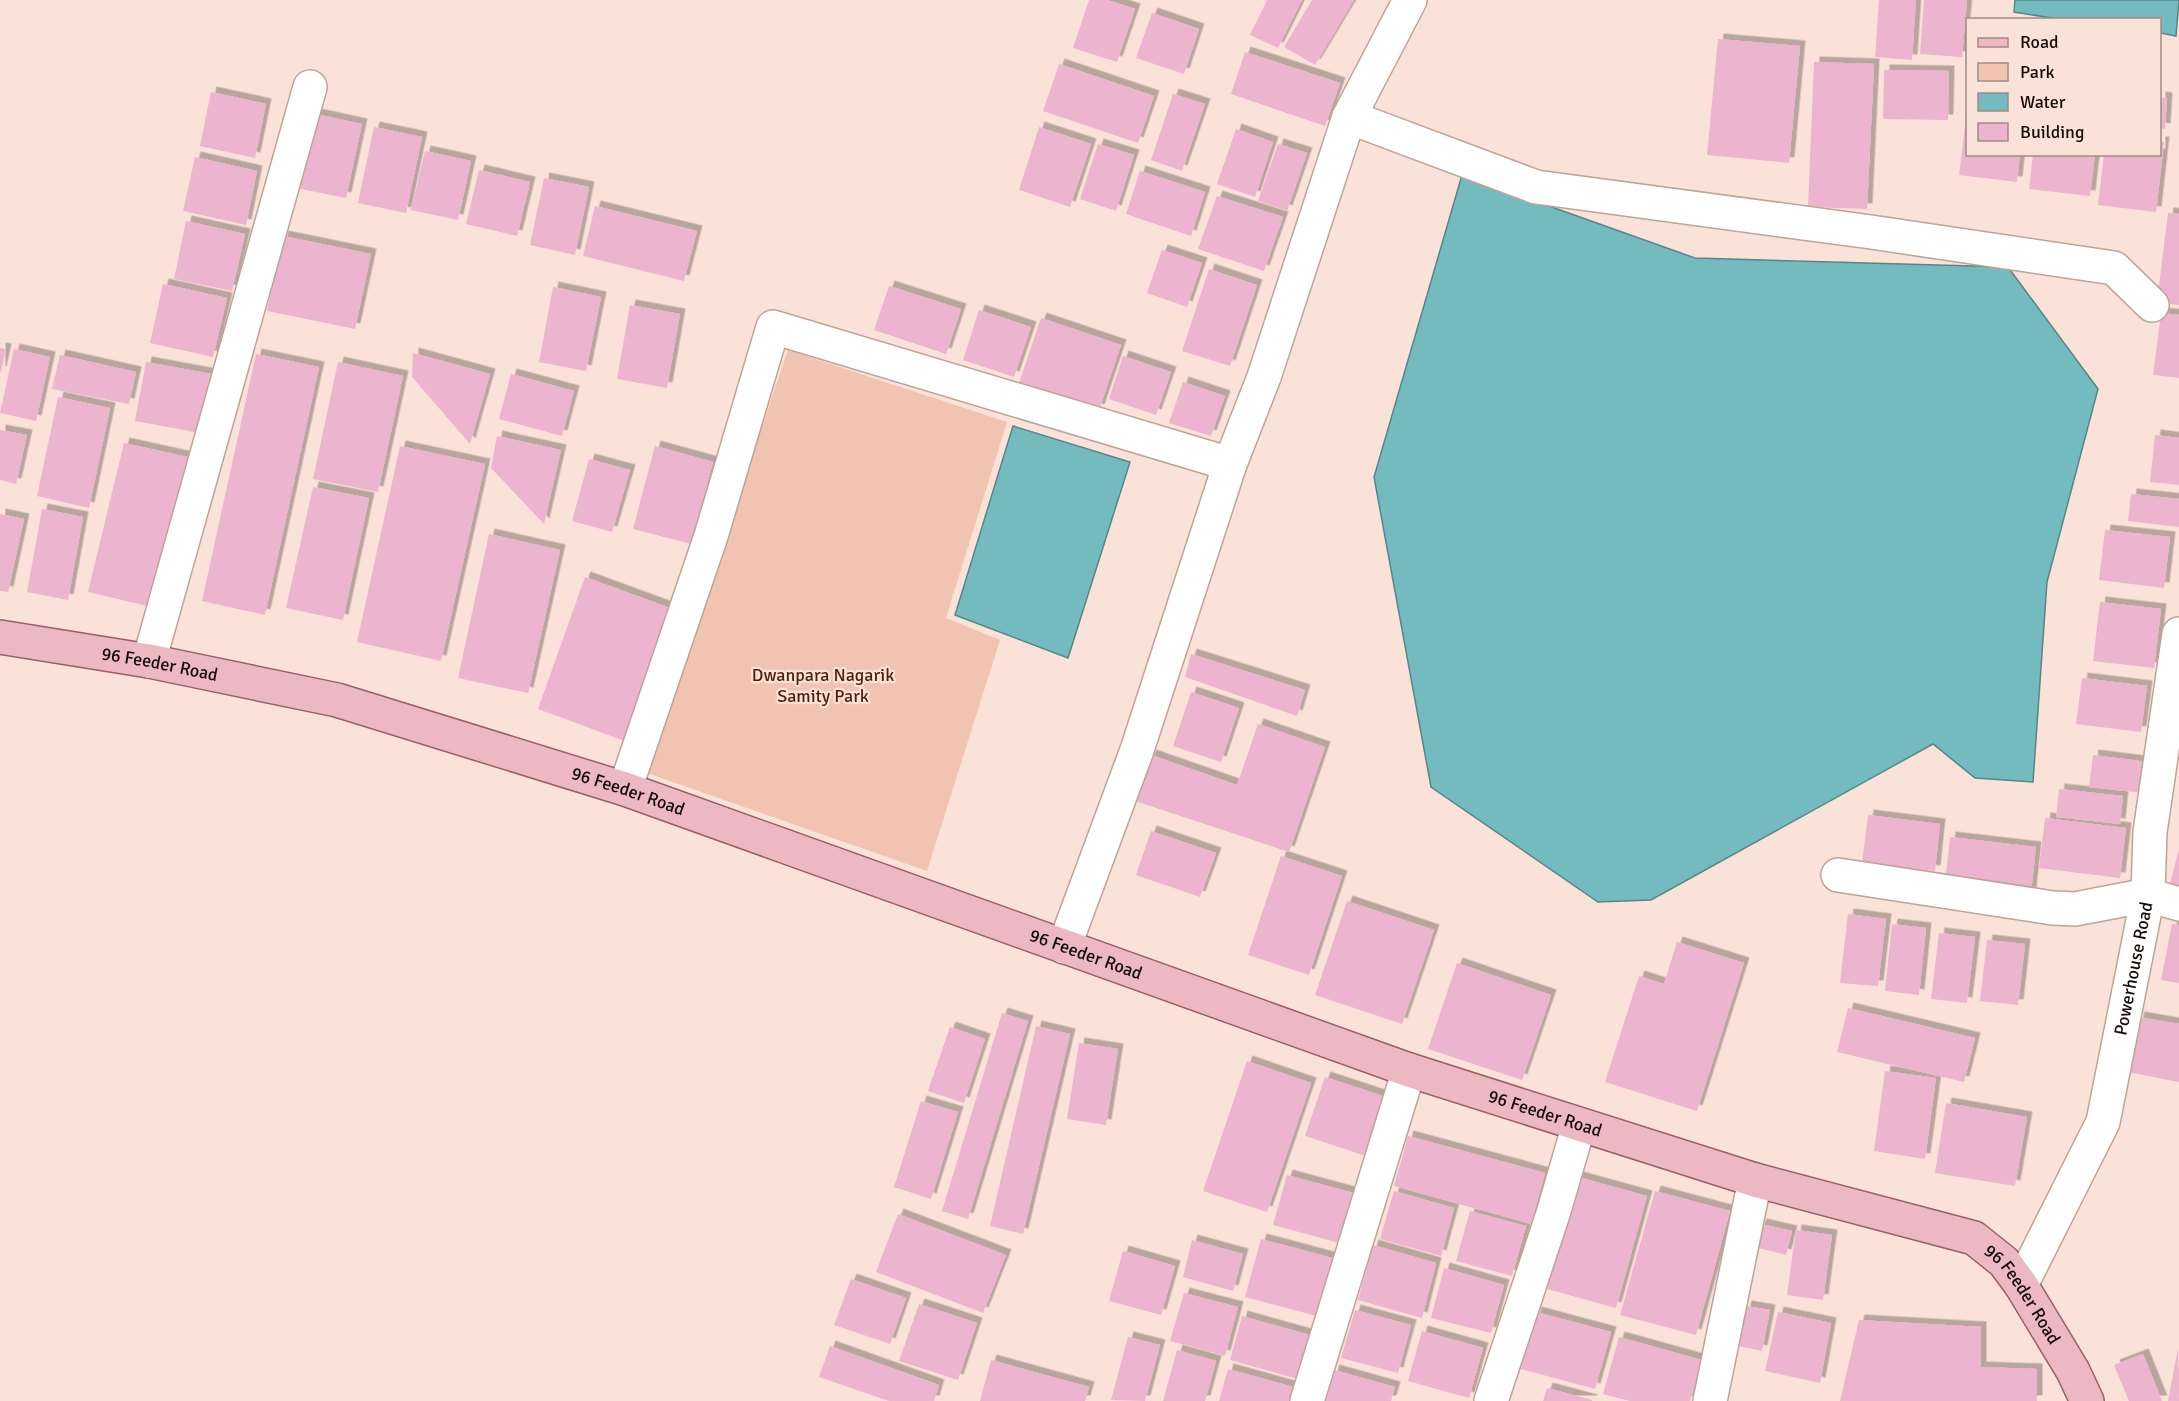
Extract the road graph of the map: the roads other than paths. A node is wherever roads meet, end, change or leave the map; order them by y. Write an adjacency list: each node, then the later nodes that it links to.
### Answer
1 (1410, 0): 3 (street)
2 (310, 87): 8 (street)
3 (1349, 117): 4 (street); 5 (street)
4 (2152, 305)
5 (1230, 464): 9 (street); 13 (street)
6 (2179, 634): 11 (street, Powerhouse Road)
7 (0, 637): 8 (main road, 96 Feeder Road)
8 (149, 661): 9 (main road, 96 Feeder Road)
9 (625, 789): 13 (main road, 96 Feeder Road)
10 (1838, 875): 11 (street)
11 (2148, 895): 12 (street); 17 (street, Powerhouse Road)
12 (2179, 904)
13 (1064, 947): 14 (main road, 96 Feeder Road)
14 (1409, 1070): 15 (main road, 96 Feeder Road); 18 (street)
15 (1579, 1125): 16 (main road, 96 Feeder Road); 19 (street)
16 (1755, 1180): 17 (main road, 96 Feeder Road); 20 (street)
17 (2021, 1285): 21 (main road, 96 Feeder Road)
18 (1307, 1401)
19 (1491, 1401)
20 (1710, 1401)
21 (2087, 1401)

